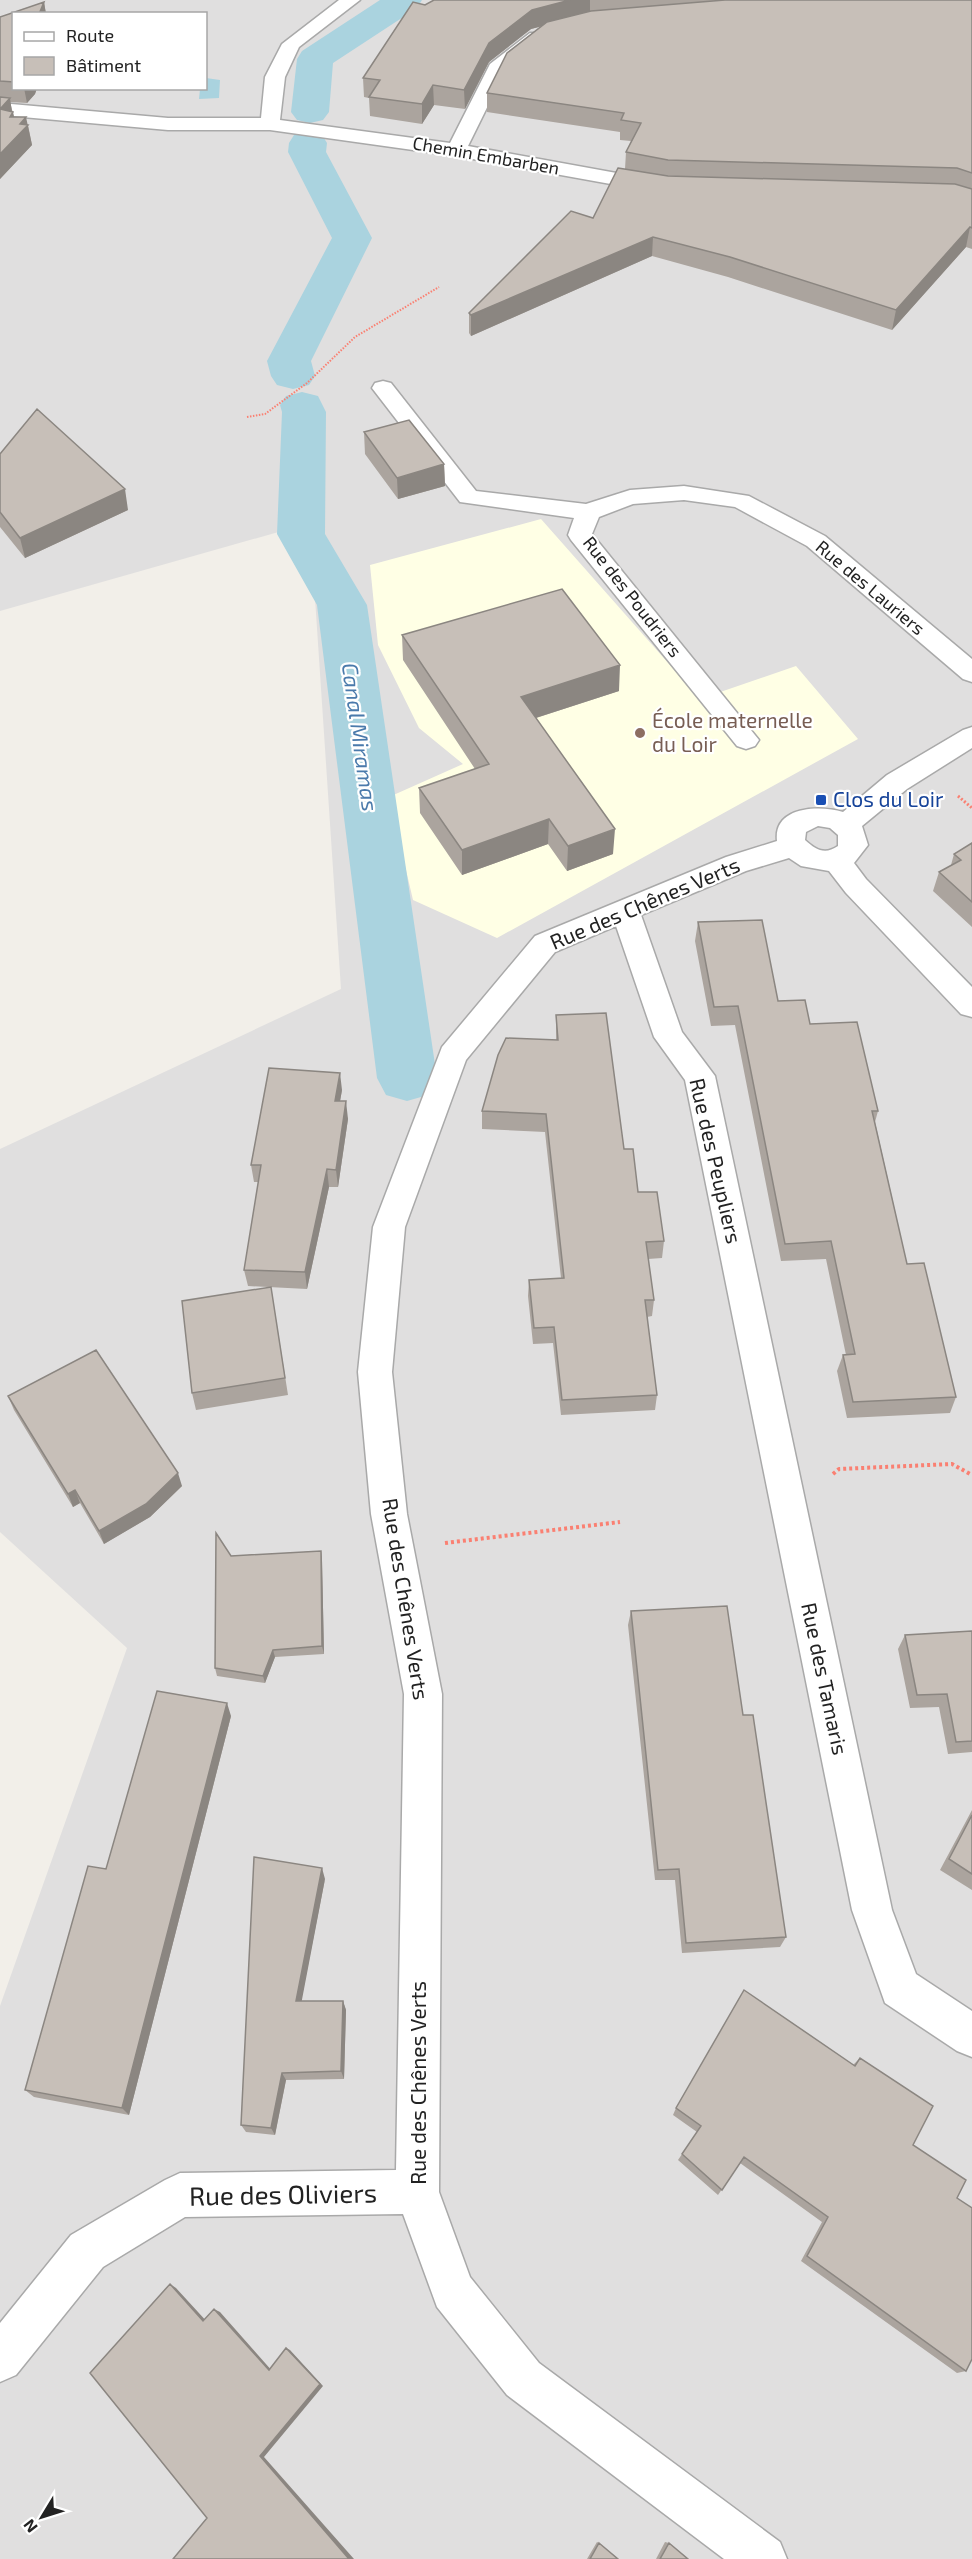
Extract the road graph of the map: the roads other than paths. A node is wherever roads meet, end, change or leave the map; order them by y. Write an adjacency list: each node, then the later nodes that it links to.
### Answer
1 (351, 0): 4 (street)
2 (559, 30): 5 (street)
3 (0, 109): 4 (street, Chemin Embarben)
4 (270, 124): 5 (street, Chemin Embarben)
5 (456, 150): 6 (street, Chemin Embarben)
6 (678, 189)
7 (382, 388): 8 (street, Rue des Poudriers)
8 (588, 512): 9 (street, Rue des Lauriers); 11 (street, Rue des Poudriers)
9 (972, 673)
10 (972, 736): 12 (street)
11 (746, 740)
12 (845, 825): 13 (street); 14 (street)
13 (793, 846): 14 (street); 15 (street, Rue des Chênes Verts)
14 (836, 860): 16 (street)
15 (625, 911): 17 (street, Rue des Peupliers); 19 (street, Rue des Chênes Verts)
16 (972, 1006)
17 (742, 1282): 18 (street, Rue des Tamaris)
18 (972, 2036)
19 (417, 2192): 20 (street, Rue des Oliviers); 21 (street, Rue des Chênes Verts)
20 (0, 2359)
21 (763, 2559)

